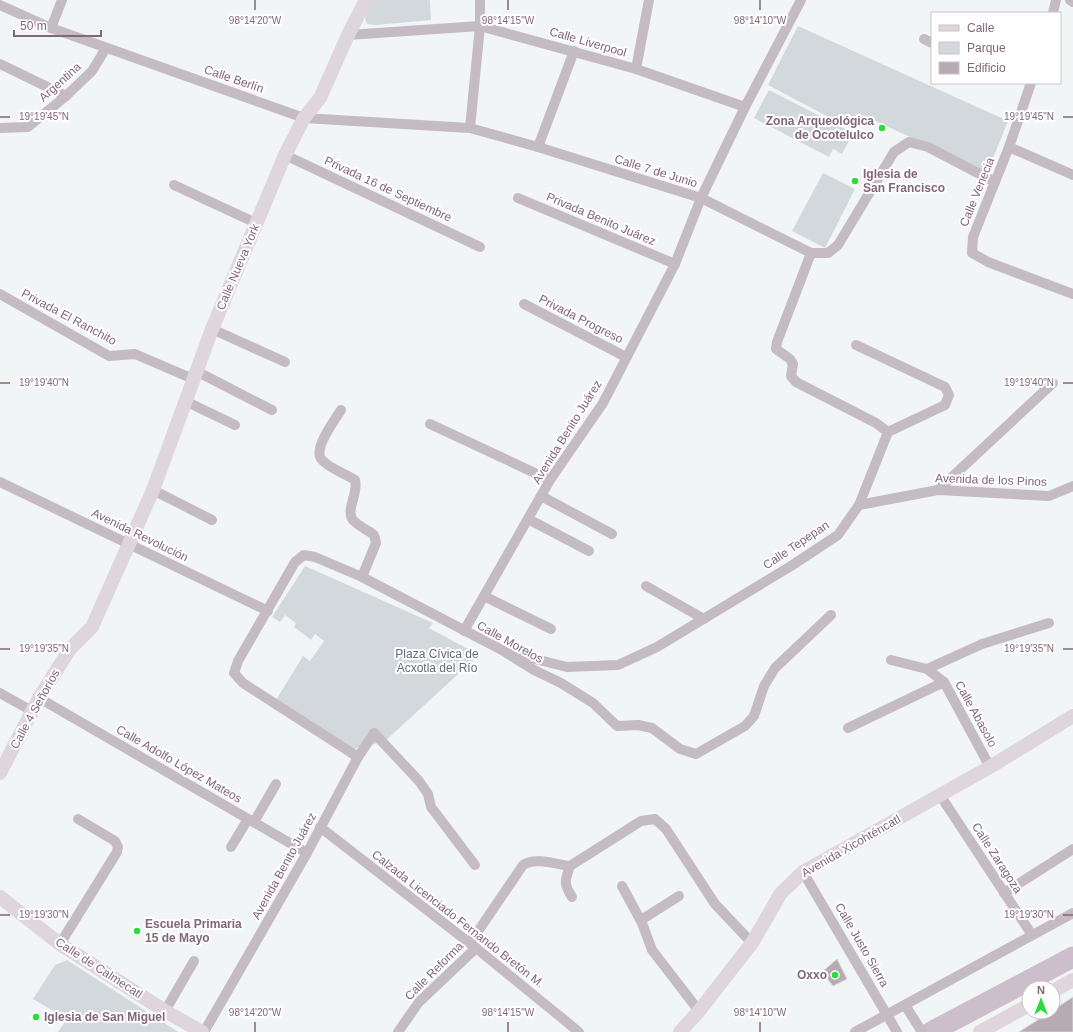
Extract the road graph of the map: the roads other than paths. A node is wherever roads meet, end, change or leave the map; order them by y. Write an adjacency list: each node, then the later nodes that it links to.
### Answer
1 (62, 0): 12 (street)
2 (366, 0): 13 (street, Calle Nueva York)
3 (480, 0): 11 (street)
4 (649, 0): 17 (street)
5 (801, 0): 20 (street, Avenida Benito Juárez)
6 (1056, 0): 10 (street)
7 (1070, 0): 8 (street)
8 (1073, 2)
9 (0, 4): 12 (street, Calle Berlín)
10 (1053, 12)
11 (480, 26): 13 (street, Calle Liverpool); 15 (street, Calle Liverpool); 23 (street)
12 (51, 28): 14 (street, Calle Berlín)
13 (348, 35): 21 (street, Calle Nueva York)
14 (106, 48): 19 (street, Argentina); 21 (street, Calle Berlín)
15 (574, 51): 17 (street, Calle Liverpool); 24 (street)
16 (0, 64): 19 (street)
17 (636, 69): 20 (street, Calle Liverpool)
18 (1028, 84): 25 (street, Calle Venecia)
19 (66, 96): 22 (street, Argentina)
20 (745, 107): 31 (street, Avenida Benito Juárez)
21 (304, 118): 23 (street, Calle Berlín); 26 (street, Calle Nueva York)
22 (0, 128)
23 (470, 128): 24 (street, Calle 7 de Junio)
24 (538, 147): 31 (street, Calle 7 de Junio)
25 (1009, 147): 27 (street); 28 (street, Calle Venecia)
26 (285, 155): 32 (street, Calle Nueva York); 33 (street, Privada 16 de Septiembre)
27 (1073, 175)
28 (995, 182): 34 (street, Calle 7 de Junio); 37 (street, Calle Venecia)
29 (174, 185): 32 (street)
30 (518, 198): 35 (street, Privada Benito Juárez)
31 (701, 198): 34 (street, Calle 7 de Junio); 35 (street, Avenida Benito Juárez)
32 (256, 223): 39 (street, Calle Nueva York)
33 (480, 247)
34 (811, 253): 50 (street)
35 (675, 264): 41 (street, Avenida Benito Juárez)
36 (0, 294): 43 (street, Privada El Ranchito)
37 (1073, 294)
38 (524, 304): 41 (street, Privada Progreso)
39 (212, 329): 42 (street); 43 (street, Calle Nueva York)
40 (856, 345): 50 (street)
41 (626, 357): 51 (street, Avenida Benito Juárez)
42 (285, 362)
43 (195, 375): 45 (street, Calle Nueva York); 46 (street, Privada El Ranchito)
44 (1053, 383): 55 (street)
45 (185, 401): 49 (street); 54 (street, Calle Nueva York)
46 (272, 410)
47 (341, 410): 63 (street)
48 (430, 424): 51 (street)
49 (235, 425)
50 (888, 432): 57 (street, Calle Tepepan)
51 (550, 480): 56 (street, Avenida Benito Juárez)
52 (0, 482): 61 (street, Avenida Revolución)
53 (1073, 486): 55 (street, Avenida de los Pinos)
54 (153, 490): 58 (street); 61 (street, Calle Nueva York)
55 (938, 490): 57 (street, Avenida de los Pinos)
56 (541, 496): 59 (street, Avenida Benito Juárez); 60 (street)
57 (859, 505): 68 (street, Calle Tepepan)
58 (212, 520)
59 (528, 520): 62 (street); 65 (street, Avenida Benito Juárez)
60 (612, 534)
61 (129, 544): 66 (street, Avenida Revolución); 77 (street, Calle 4 Señoríos)
62 (589, 551)
63 (362, 578): 66 (street, Calle Morelos); 71 (street, Calle Morelos)
64 (646, 586): 68 (street)
65 (484, 596): 70 (street); 71 (street, Avenida Benito Juárez)
66 (268, 611): 81 (street)
67 (831, 615): 72 (street, Calle Morelos)
68 (704, 619): 72 (street, Calle Tepepan)
69 (1049, 623): 74 (street)
70 (551, 629)
71 (464, 631): 72 (street, Calle Morelos)
72 (502, 650)
73 (891, 660): 74 (street, Calle Abasolo)
74 (927, 669): 75 (street, Calle Abasolo)
75 (944, 682): 80 (street); 82 (street, Calle Abasolo)
76 (0, 693): 78 (street)
77 (39, 698): 78 (street, Calle 4 Señoríos); 87 (street, Calle Adolfo López Mateos)
78 (32, 711): 83 (street, Calle 4 Señoríos)
79 (1073, 716): 82 (street, Avenida Xicohténcatl)
80 (848, 728)
81 (358, 757): 88 (street, Avenida Benito Juárez); 92 (street, Avenida Benito Juárez)
82 (990, 767): 85 (street, Avenida Xicohténcatl)
83 (0, 773)
84 (276, 784): 87 (street)
85 (940, 795): 94 (street, Avenida Xicohténcatl); 96 (street, Calle Zaragoza)
86 (78, 819): 104 (street)
87 (251, 820): 89 (street); 91 (street, Calle Adolfo López Mateos)
88 (320, 827): 91 (street, Avenida Benito Juárez); 105 (street, Calzada Licenciado Fernando Bretón M.)
89 (231, 847)
90 (1073, 849): 96 (street)
91 (307, 853): 115 (street, Avenida Benito Juárez)
92 (475, 865)
93 (570, 866): 99 (street); 103 (street); 105 (street, Calle Reforma)
94 (803, 872): 103 (street, Avenida Xicohténcatl); 113 (street, Calle Justo Sierra)
95 (622, 886): 101 (street)
96 (1004, 893): 102 (street, Calle Zaragoza)
97 (679, 896): 101 (street)
98 (0, 897): 104 (street, Calle de Calmecatl)
99 (572, 897)
100 (1073, 913): 102 (street)
101 (641, 920): 112 (street)
102 (1032, 935): 109 (street)
103 (752, 943): 112 (street, Avenida Xicohténcatl)
104 (60, 944): 111 (street, Calle de Calmecatl)
105 (473, 946): 116 (street, Calle Reforma); 117 (street, Calzada Licenciado Fernando Bretón M.)
106 (194, 961): 111 (street)
107 (1073, 980): 108 (street)
108 (1061, 987)
109 (905, 1005): 113 (street); 120 (street)
110 (1021, 1009): 121 (street)
111 (165, 1011): 115 (street, Calle de Calmecatl)
112 (699, 1011): 118 (street, Avenida Xicohténcatl)
113 (887, 1015): 114 (street, Calle Justo Sierra); 119 (street)
114 (895, 1028)
115 (203, 1032)
116 (398, 1032)
117 (579, 1032)
118 (680, 1032)
119 (855, 1032)
120 (922, 1032)
121 (980, 1032)

